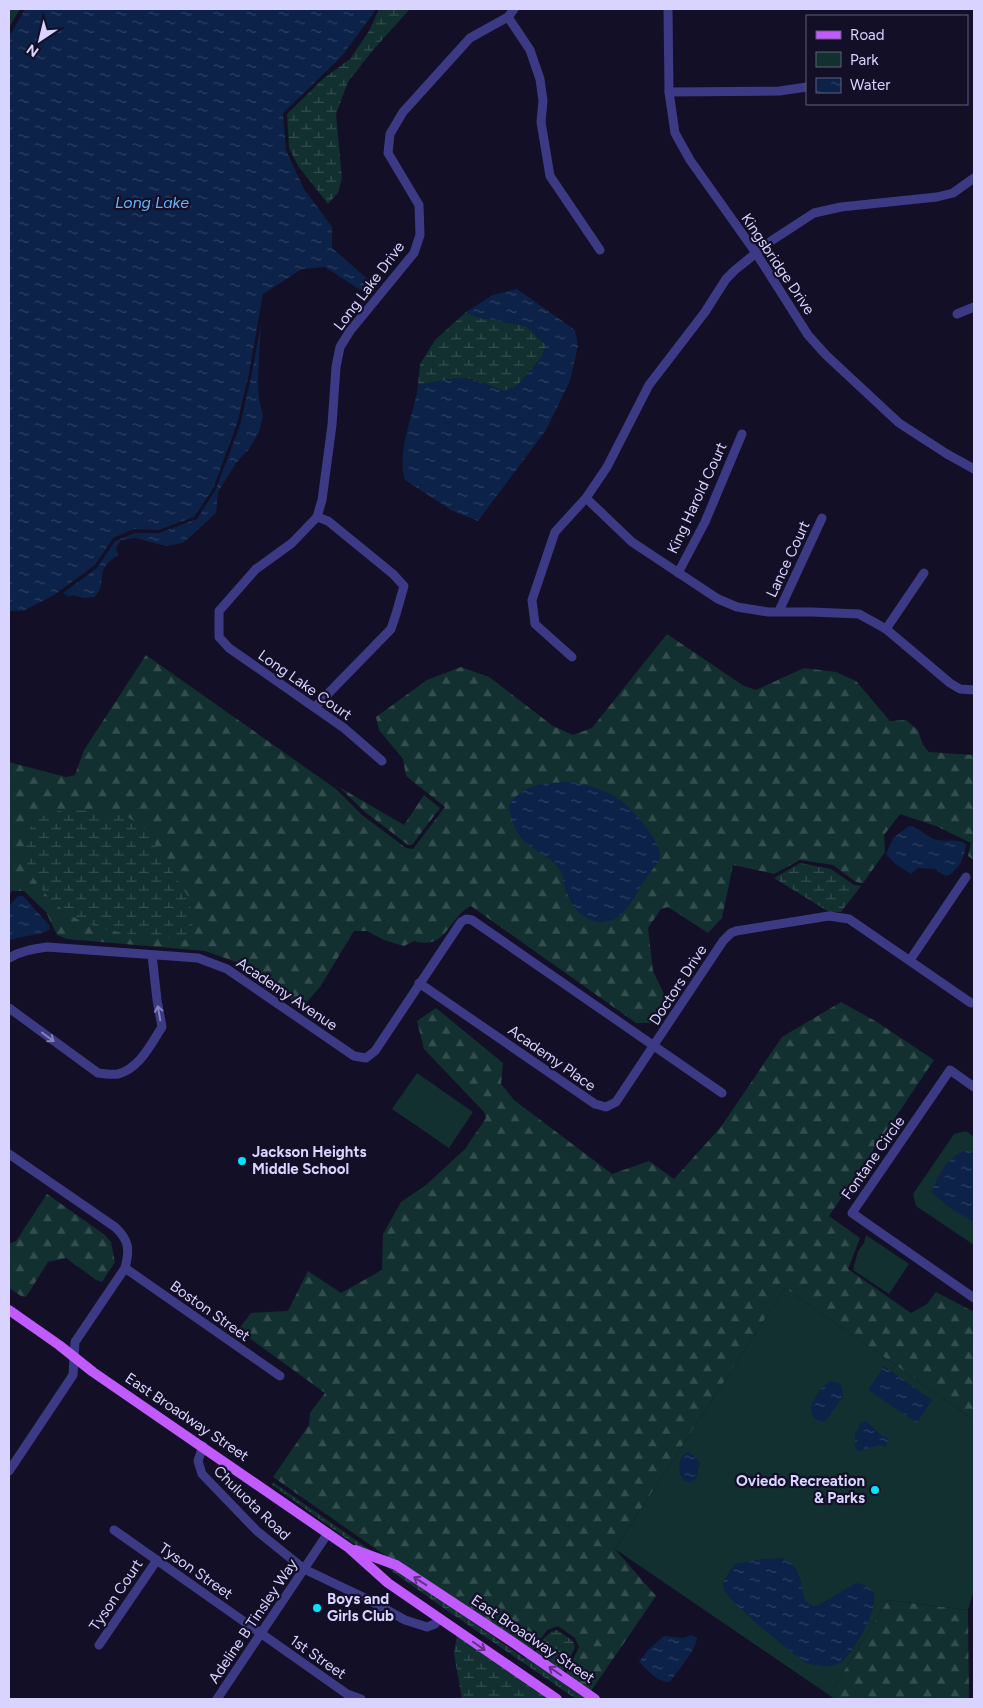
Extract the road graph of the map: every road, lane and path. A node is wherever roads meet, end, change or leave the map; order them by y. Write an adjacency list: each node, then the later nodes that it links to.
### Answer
1 (514, 9): 3 (street, Long Lake Drive)
2 (668, 9): 5 (street, Kingsbridge Drive)
3 (508, 17): 7 (street); 14 (street, Long Lake Drive)
4 (806, 87): 5 (street)
5 (669, 92): 8 (street, Kingsbridge Drive)
6 (974, 178): 8 (street)
7 (600, 250)
8 (756, 253): 12 (street, Kingsbridge Drive); 13 (street)
9 (974, 307): 10 (street)
10 (957, 314)
11 (742, 434): 16 (street, King Harold Court)
12 (974, 468)
13 (586, 498): 16 (street); 20 (street)
14 (317, 517): 22 (street); 22 (street, Long Lake Court)
15 (822, 518): 18 (street, Lance Court)
16 (678, 573): 18 (street)
17 (924, 573): 19 (street)
18 (778, 611): 19 (street)
19 (886, 629): 21 (street)
20 (572, 657)
21 (974, 690)
22 (315, 707): 23 (street, Long Lake Court)
23 (382, 761)
24 (966, 877): 27 (street)
25 (152, 955): 26 (street, Academy Avenue); 28 (street, Academy Avenue); 30 (street, one-way to 25)
26 (9, 958)
27 (910, 960): 29 (street, Doctors Drive); 31 (street, Doctors Drive)
28 (419, 983): 31 (street, Academy Place); 31 (street, Doctors Drive)
29 (971, 1003)
30 (9, 1008)
31 (654, 1045): 33 (street)
32 (974, 1087): 36 (street, Fontane Circle)
33 (722, 1093)
34 (9, 1154): 35 (street)
35 (124, 1268): 38 (street); 39 (street, Boston Street)
36 (974, 1298)
37 (9, 1310): 38 (main road, East Broadway Street)
38 (75, 1358): 40 (main road, East Broadway Street); 41 (street)
39 (280, 1376)
40 (203, 1446): 43 (main road, East Broadway Street); 46 (street, Chuluota Road)
41 (9, 1471)
42 (114, 1530): 45 (street, Tyson Street)
43 (328, 1533): 44 (main road, East Broadway Street); 46 (street, Adeline B Tinsley Way)
44 (349, 1548): 47 (main road, East Broadway Street); 53 (main road, East Broadway Street, one-way to 44)
45 (157, 1560): 48 (street, Tyson Street); 49 (street, Tyson Court)
46 (304, 1569): 47 (street, Chuluota Road); 48 (street, Adeline B Tinsley Way)
47 (439, 1618): 52 (main road, East Broadway Street, one-way to 52)
48 (261, 1634): 50 (street, Adeline B Tinsley Way); 51 (street, 1st Street)
49 (98, 1645)
50 (217, 1699)
51 (361, 1699)
52 (557, 1699)
53 (595, 1699)

